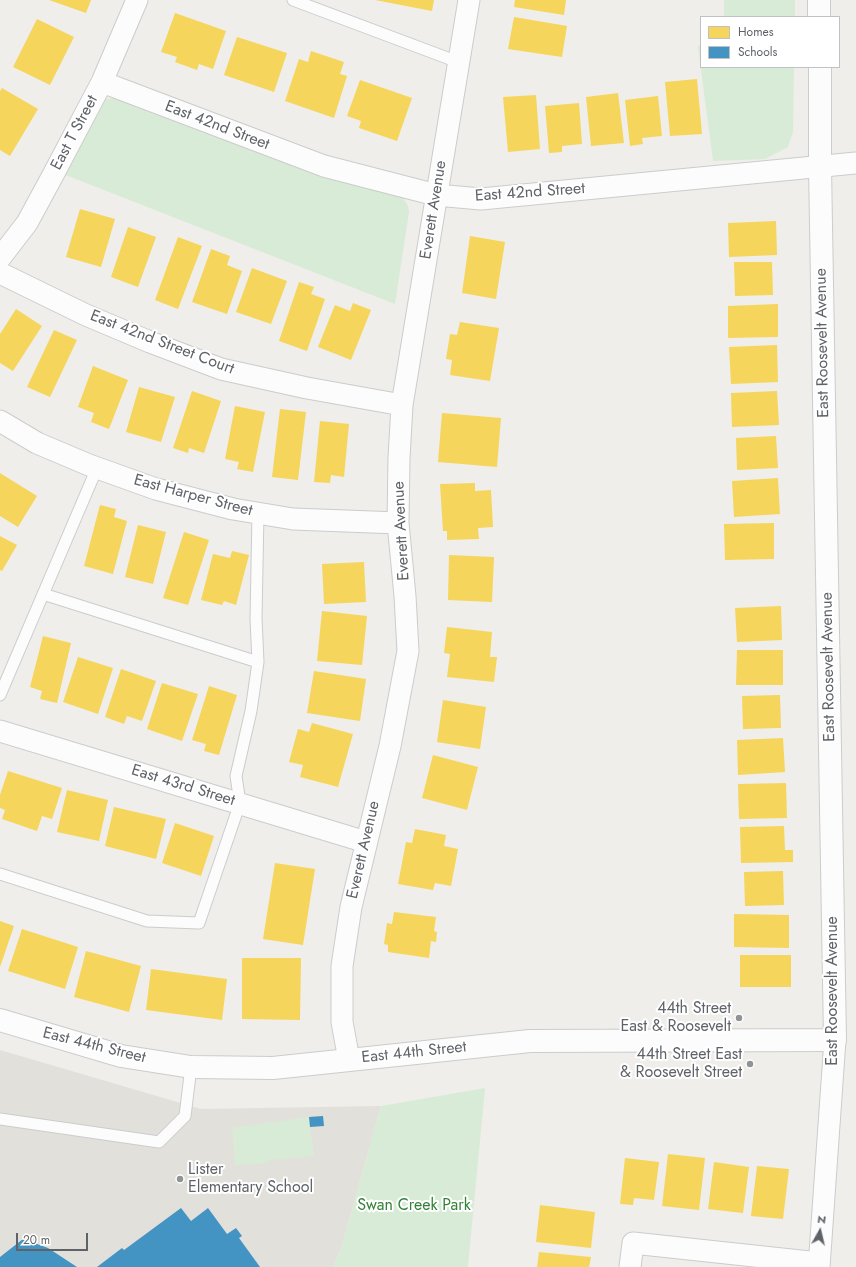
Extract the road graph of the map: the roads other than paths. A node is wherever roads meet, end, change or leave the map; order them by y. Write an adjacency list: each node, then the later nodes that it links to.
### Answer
1 (137, 0): 8 (street, East T Street)
2 (293, 0): 6 (lane)
3 (469, 0): 6 (street, Everett Avenue)
4 (819, 0): 5 (street)
5 (819, 16)
6 (458, 62): 11 (street, Everett Avenue)
7 (820, 68): 10 (street, East Roosevelt Avenue)
8 (102, 82): 11 (street, East 42nd Street); 12 (street, East T Street)
9 (856, 163): 10 (street, East 42nd Street)
10 (820, 167): 11 (street, East 42nd Street); 27 (street, East Roosevelt Avenue)
11 (436, 195): 14 (street, Everett Avenue)
12 (0, 258)
13 (0, 273): 14 (street, East 42nd Street Court)
14 (402, 405): 18 (street, Everett Avenue)
15 (0, 420): 16 (street, East Harper Street)
16 (98, 468): 17 (street, East Harper Street); 19 (lane)
17 (258, 513): 18 (street, East Harper Street); 20 (lane)
18 (398, 523): 24 (street, Everett Avenue)
19 (43, 594): 20 (lane); 21 (lane)
20 (258, 662): 23 (lane)
21 (0, 695)
22 (0, 730): 23 (street, East 43rd Street)
23 (240, 804): 24 (street, East 43rd Street); 25 (lane)
24 (366, 842): 28 (street, Everett Avenue)
25 (0, 874)
26 (0, 1020): 29 (street, East 44th Street)
27 (835, 1040): 28 (street, East 44th Street); 31 (street, East Roosevelt Avenue)
28 (349, 1060): 29 (street, East 44th Street)
29 (191, 1067): 30 (lane)
30 (0, 1119)
31 (819, 1265): 32 (street)
32 (630, 1267)

